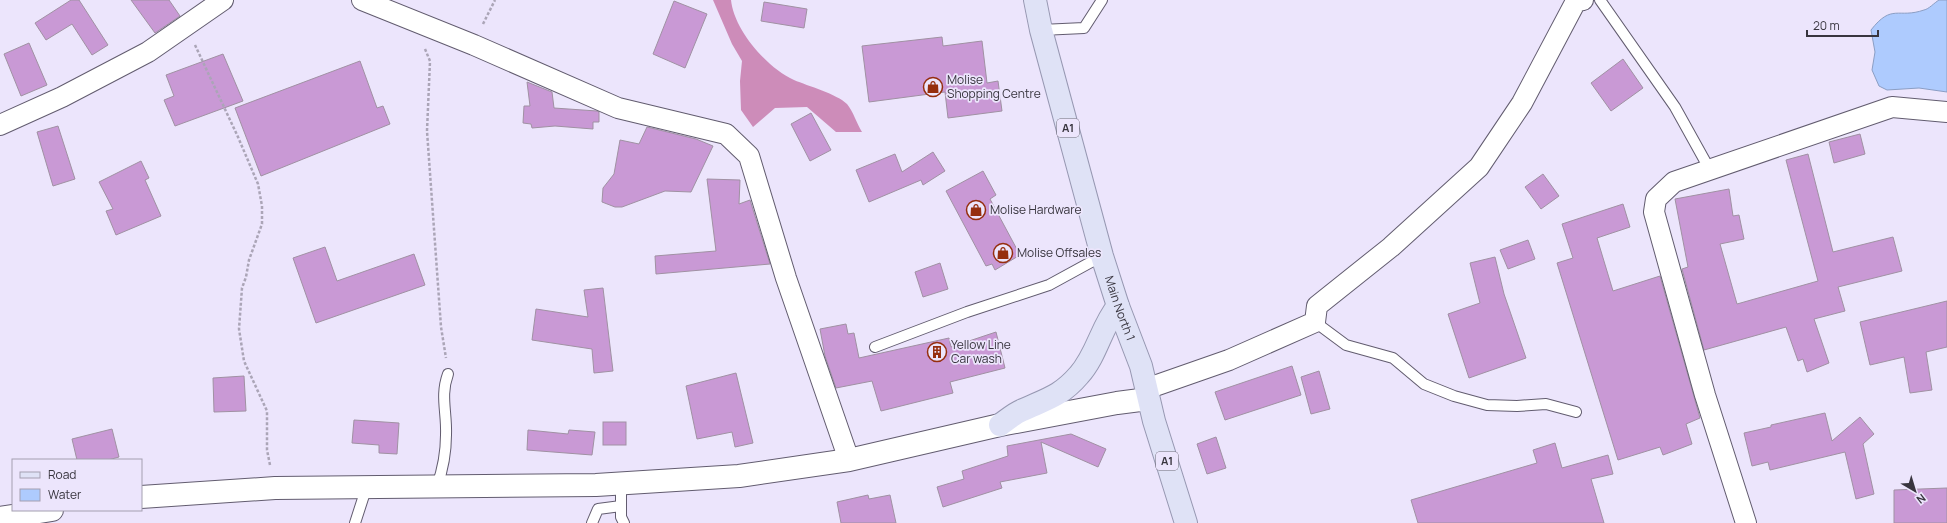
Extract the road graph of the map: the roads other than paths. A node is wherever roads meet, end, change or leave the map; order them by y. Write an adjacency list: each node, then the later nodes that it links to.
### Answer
1 (224, 0): 9 (street)
2 (362, 0): 19 (street)
3 (1035, 0): 7 (main road, Main North 1 / A1)
4 (1102, 0): 7 (lane)
5 (1583, 0): 13 (street)
6 (1600, 0): 10 (lane)
7 (1041, 30): 11 (main road, Main North 1 / A1)
8 (1947, 112): 10 (street)
9 (0, 125)
10 (1710, 170): 31 (street)
11 (1102, 256): 12 (main road, Main North 1 / A1); 14 (lane)
12 (1118, 306): 16 (main road, Main North 1 / A1); 18 (main road)
13 (1315, 322): 16 (street); 17 (lane)
14 (875, 346)
15 (448, 374): 22 (lane)
16 (1147, 394): 18 (main road); 30 (main road, Main North 1 / A1)
17 (1576, 412)
18 (1000, 425): 19 (main road)
19 (849, 460): 20 (main road)
20 (621, 483): 22 (main road); 24 (lane)
21 (367, 486): 22 (main road); 23 (main road); 27 (lane)
22 (437, 486)
23 (142, 497)
24 (621, 506): 28 (lane); 29 (lane)
25 (46, 511): 26 (main road)
26 (0, 518)
27 (355, 523)
28 (592, 523)
29 (624, 523)
30 (1186, 523)
31 (1746, 523)

